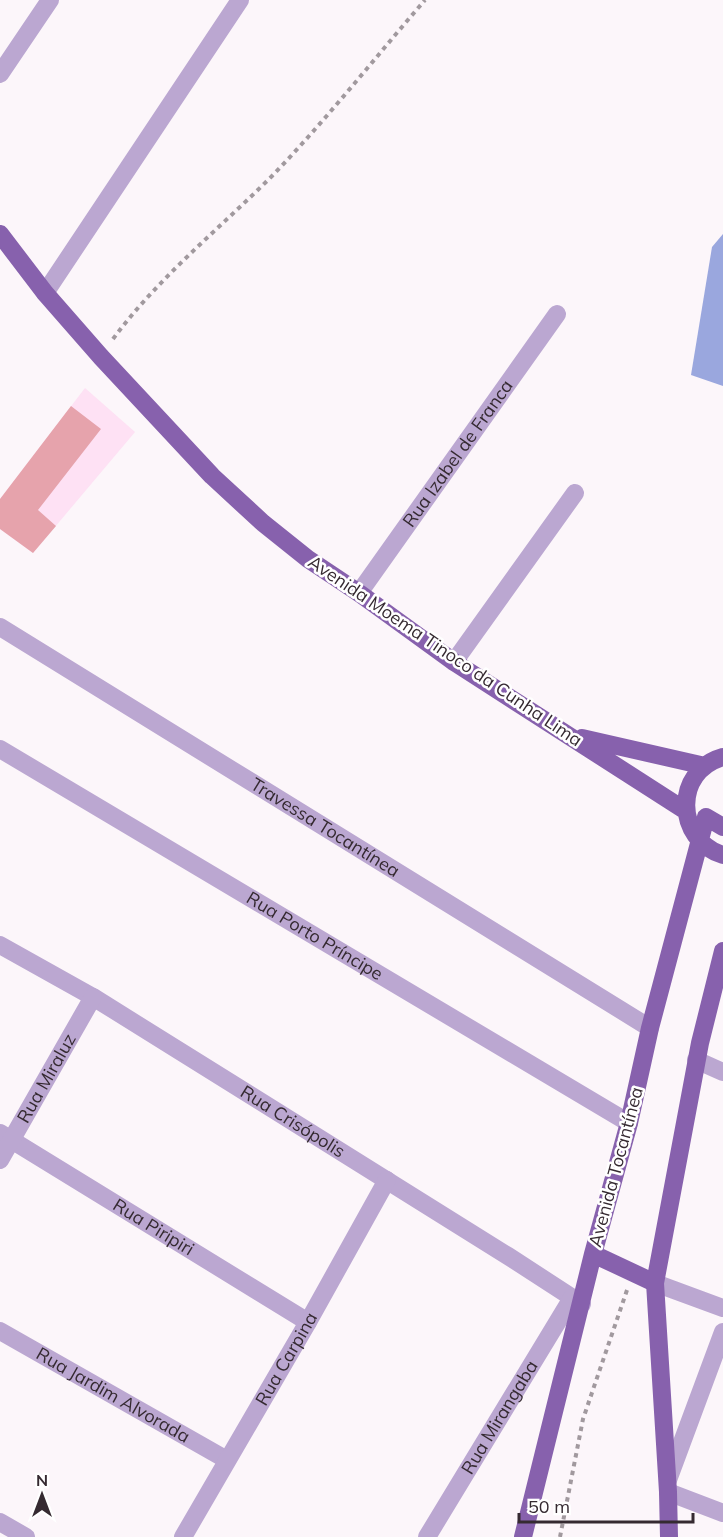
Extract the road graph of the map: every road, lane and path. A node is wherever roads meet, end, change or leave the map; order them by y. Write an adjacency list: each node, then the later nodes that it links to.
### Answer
1 (50, 0): 4 (street)
2 (240, 0): 6 (street)
3 (425, 0): 8 (path)
4 (0, 74)
5 (0, 234): 6 (main road, Avenida Moema Tinoco da Cunha Lima)
6 (45, 293): 8 (main road, Avenida Moema Tinoco da Cunha Lima)
7 (557, 314): 10 (street, Rua Izabel de Franca)
8 (100, 357): 10 (main road, Avenida Moema Tinoco da Cunha Lima)
9 (575, 493): 12 (street)
10 (359, 593): 12 (main road, Avenida Moema Tinoco da Cunha Lima)
11 (0, 627): 24 (street, Travessa Tocantínea)
12 (454, 662): 13 (main road, Avenida Moema Tinoco da Cunha Lima)
13 (569, 735): 16 (main road); 17 (main road, Avenida Moema Tinoco da Cunha Lima)
14 (0, 748): 27 (street, Rua Porto Príncipe)
15 (723, 757): 16 (main road)
16 (705, 766): 17 (main road)
17 (686, 811): 19 (main road)
18 (723, 827): 19 (main road, Avenida Tocantínea)
19 (700, 842): 20 (main road); 24 (main road, Avenida Tocantínea)
20 (723, 855)
21 (0, 945): 23 (street, Rua Crisópolis)
22 (723, 951): 25 (main road)
23 (93, 997): 28 (street, Rua Miraluz); 30 (street, Rua Crisópolis)
24 (650, 1028): 27 (main road, Avenida Tocantínea)
25 (696, 1060): 26 (street); 33 (main road)
26 (723, 1072)
27 (628, 1123): 31 (main road, Avenida Tocantínea)
28 (6, 1137): 29 (street, Rua Miraluz); 36 (street, Rua Piripiri)
29 (0, 1160)
30 (387, 1180): 34 (street, Rua Crisópolis); 36 (street, Rua Carpina)
31 (593, 1254): 32 (main road); 34 (main road, Avenida Tocantínea)
32 (633, 1272): 33 (main road); 47 (path)
33 (655, 1283): 35 (street); 40 (main road)
34 (577, 1301): 45 (street, Rua Mirangaba); 46 (main road, Avenida Tocantínea)
35 (723, 1308)
36 (308, 1322): 39 (street, Rua Carpina)
37 (0, 1331): 39 (street, Rua Jardim Alvorada)
38 (723, 1332): 40 (street)
39 (226, 1460): 44 (street, Rua Carpina)
40 (668, 1486): 41 (street); 48 (main road)
41 (723, 1513)
42 (0, 1522): 43 (street)
43 (26, 1537)
44 (183, 1537)
45 (427, 1537)
46 (523, 1537)
47 (560, 1537)
48 (669, 1537)

